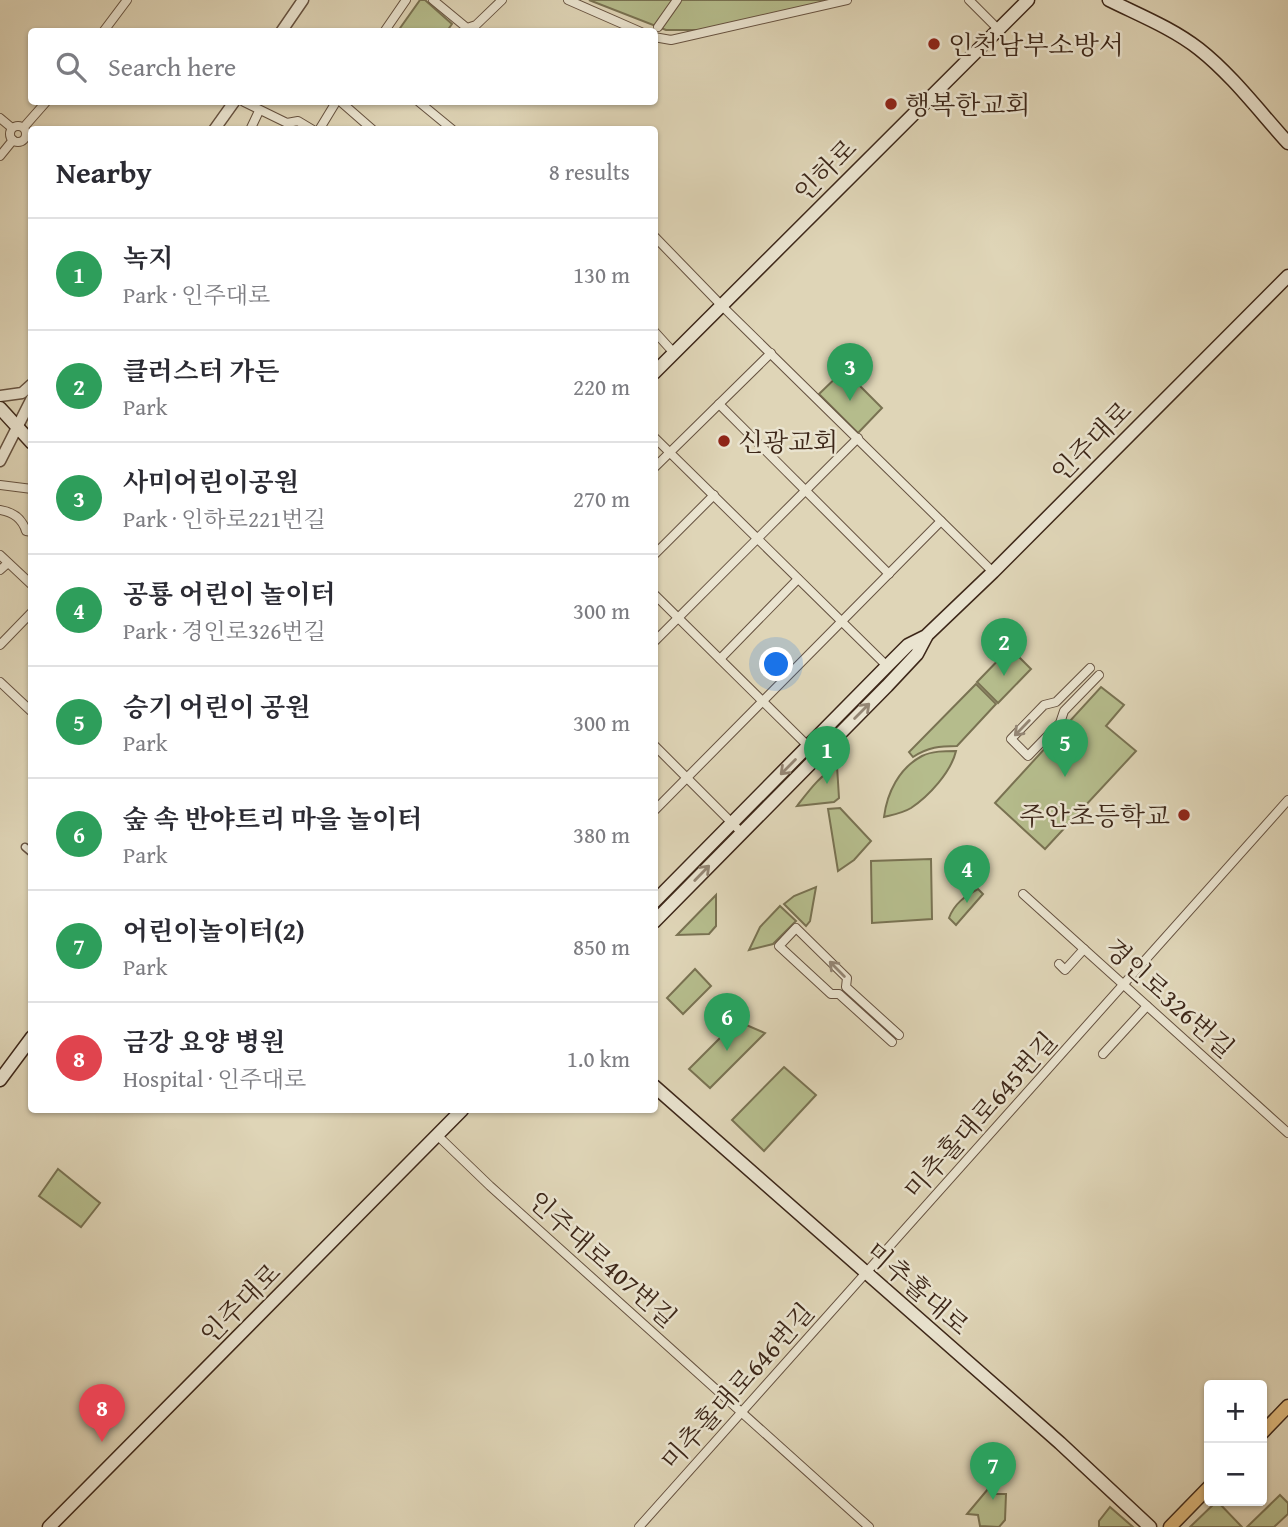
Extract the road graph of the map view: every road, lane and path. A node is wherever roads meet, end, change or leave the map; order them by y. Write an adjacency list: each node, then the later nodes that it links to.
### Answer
1 (303, 0): 14 (street)
2 (406, 0): 15 (street)
3 (433, 0): 4 (street)
4 (502, 0)
5 (568, 0): 16 (street)
6 (677, 0): 12 (street)
7 (847, 0): 18 (street)
8 (969, 0): 17 (street)
9 (1028, 0): 17 (main road, 인하로)
10 (1108, 0): 38 (main road)
11 (125, 1): 13 (street)
12 (658, 26)
13 (106, 28)
14 (284, 28)
15 (387, 28)
16 (633, 28)
17 (998, 29): 42 (main road, 인하로)
18 (658, 38)
19 (43, 105): 34 (street)
20 (232, 105): 27 (street)
21 (249, 105): 25 (street)
22 (336, 105): 31 (street)
23 (342, 105): 32 (street)
24 (422, 105): 33 (street)
25 (259, 111): 28 (street); 29 (street)
26 (0, 118): 35 (street)
27 (217, 126)
28 (252, 126)
29 (286, 126): 30 (street)
30 (306, 126)
31 (322, 126)
32 (368, 126)
33 (445, 126)
34 (24, 127): 35 (street); 37 (street)
35 (12, 128): 36 (street)
36 (13, 140): 37 (street); 39 (street)
37 (28, 142)
38 (1288, 143)
39 (0, 156)
40 (658, 240): 42 (street)
41 (1288, 276): 71 (main road, 인주대로)
42 (721, 305): 44 (main road, 인하로); 45 (street)
43 (658, 335): 44 (street)
44 (674, 353): 46 (main road, 인하로)
45 (771, 353): 49 (street); 54 (street)
46 (658, 369)
47 (28, 388): 48 (street)
48 (0, 397)
49 (719, 404): 56 (street); 61 (street)
50 (28, 405): 52 (street)
51 (0, 408): 52 (main road)
52 (17, 426): 53 (main road); 57 (street)
53 (28, 438)
54 (858, 438): 61 (street); 64 (street)
55 (658, 441): 56 (street)
56 (670, 452): 58 (street); 62 (street)
57 (1, 457)
58 (658, 464)
59 (0, 485): 60 (street)
60 (28, 488)
61 (806, 490): 66 (street); 72 (street)
62 (714, 495): 66 (street); 67 (street)
63 (0, 510): 65 (street)
64 (941, 521): 71 (street); 72 (street)
65 (28, 531)
66 (758, 539): 73 (street); 77 (street)
67 (658, 551)
68 (0, 555): 69 (street)
69 (8, 563): 70 (street); 74 (street)
70 (0, 570)
71 (993, 572): 79 (main road, 인주대로)
72 (889, 574): 78 (street)
73 (798, 579): 78 (street); 82 (street)
74 (28, 581)
75 (658, 598): 77 (street)
76 (28, 616): 81 (street)
77 (679, 618): 80 (street); 82 (street)
78 (842, 622): 83 (street); 87 (street)
79 (926, 636): 83 (main road, 인주대로); 95 (main road, 인주대로, one-way to 79)
80 (658, 638)
81 (0, 645)
82 (720, 659): 87 (street)
83 (887, 666): 89 (main road, 인주대로)
84 (1090, 668): 85 (street, one-way to 85)
85 (1099, 675)
86 (0, 682): 88 (street)
87 (763, 701): 89 (street); 91 (street)
88 (28, 708)
89 (808, 746): 94 (main road, 인주대로, one-way to 94)
90 (658, 749): 91 (street)
91 (687, 778): 93 (street); 94 (street)
92 (1288, 800): 103 (street, 미추홀대로645번길)
93 (658, 807)
94 (732, 823): 95 (street); 99 (main road, 인주대로)
95 (742, 833): 100 (main road, 인주대로, one-way to 95)
96 (25, 847): 97 (street)
97 (28, 850)
98 (1023, 894): 101 (street, 경인로326번길)
99 (658, 898)
100 (658, 918)
101 (1084, 949): 102 (street); 103 (street, 경인로326번길)
102 (1059, 964)
103 (1124, 985): 104 (street, 경인로326번길); 114 (street, 미추홀대로645번길)
104 (1147, 1006): 108 (street); 112 (street, 경인로326번길)
105 (899, 1035): 107 (street, one-way to 107)
106 (28, 1042): 109 (main road)
107 (892, 1042)
108 (1103, 1054)
109 (0, 1080)
110 (658, 1090): 114 (main road, 미추홀대로)
111 (459, 1113): 113 (main road, 인주대로)
112 (1288, 1133)
113 (437, 1135): 116 (street, 인주대로407번길); 119 (main road, 인주대로)
114 (866, 1273): 116 (street, 미추홀대로646번길); 122 (main road, 미추홀대로)
115 (1288, 1406): 117 (main road)
116 (742, 1413): 120 (street, 미추홀대로646번길); 121 (street, 인주대로407번길)
117 (1267, 1428)
118 (1204, 1492): 123 (main road)
119 (49, 1527)
120 (639, 1527)
121 (869, 1527)
122 (1150, 1527)
123 (1170, 1527)

